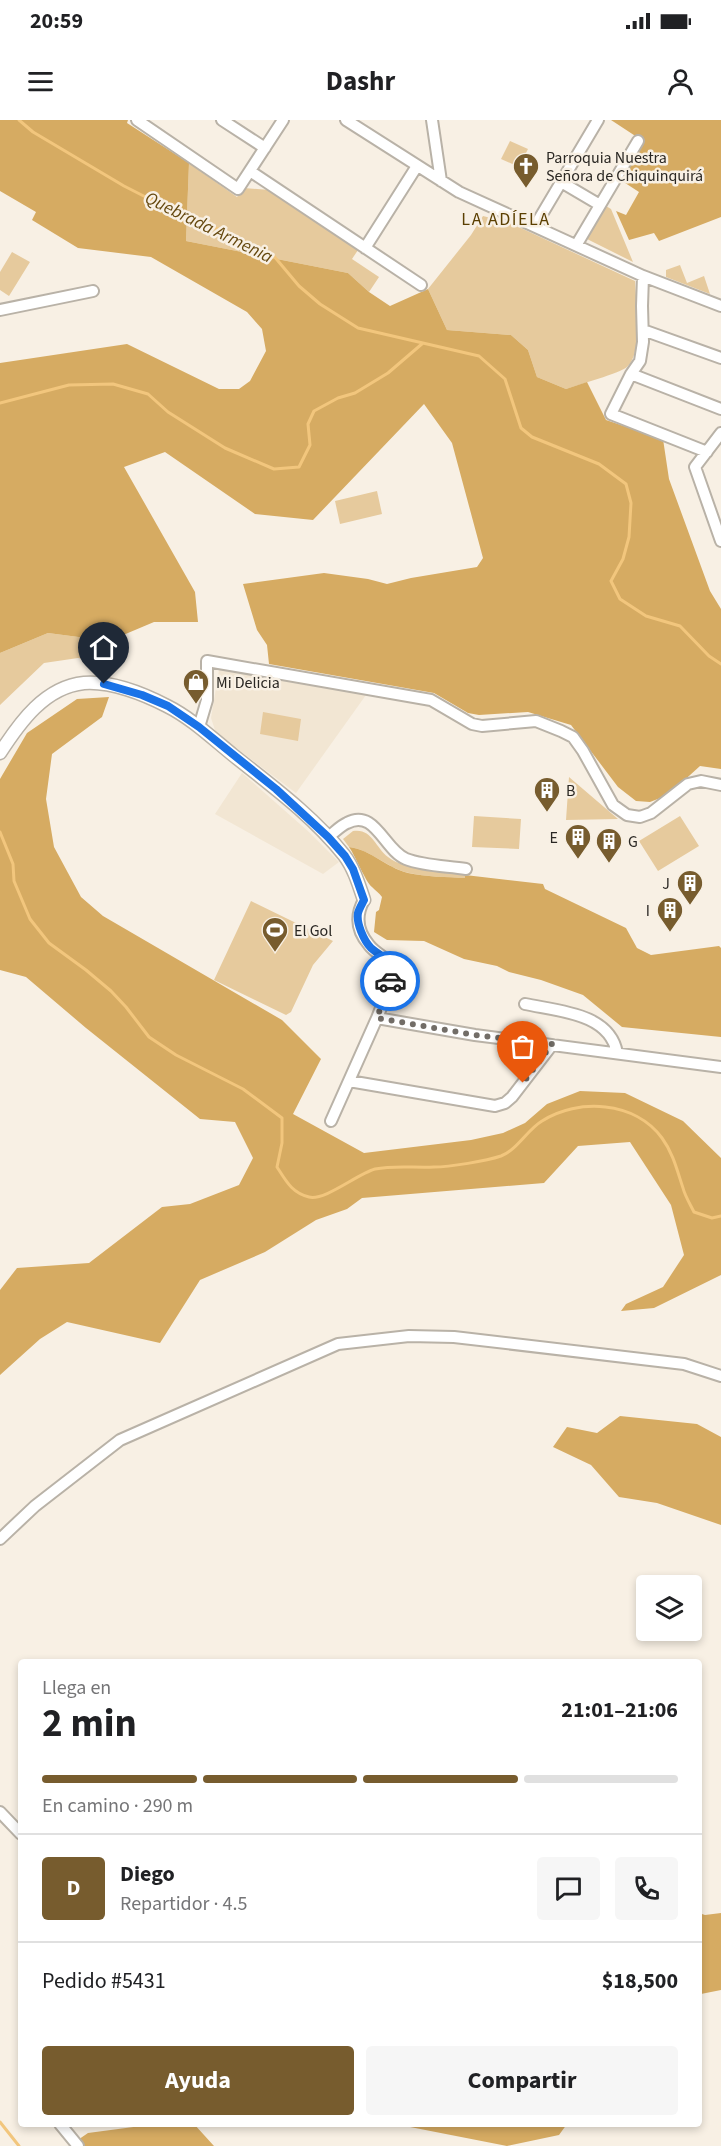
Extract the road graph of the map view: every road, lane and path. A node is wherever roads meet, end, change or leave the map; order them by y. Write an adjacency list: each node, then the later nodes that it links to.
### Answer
1 (137, 120): 10 (street)
2 (222, 120): 8 (street)
3 (283, 120): 8 (street)
4 (346, 120): 9 (street)
5 (433, 120): 11 (street)
6 (598, 120): 12 (street)
7 (638, 141): 13 (street)
8 (265, 148): 10 (street)
9 (417, 166): 11 (street); 16 (street)
10 (250, 171): 16 (street)
11 (441, 182): 14 (street)
12 (561, 182): 13 (street); 14 (street)
13 (600, 205): 15 (street)
14 (535, 226): 15 (street)
15 (577, 244): 17 (street)
16 (365, 248): 18 (street)
17 (643, 276): 20 (street); 22 (street)
18 (421, 285)
19 (93, 291): 21 (street)
20 (721, 306)
21 (0, 310)
22 (642, 330): 23 (street); 24 (street)
23 (721, 358)
24 (631, 374): 25 (street); 27 (street)
25 (721, 409)
26 (721, 433): 27 (street)
27 (707, 452): 28 (street)
28 (721, 541)
29 (199, 727): 30 (street); 31 (street); 32 (street)
30 (0, 753)
31 (721, 785)
32 (328, 837): 33 (street); 34 (street)
33 (466, 869)
34 (364, 900): 36 (street)
35 (525, 1004): 38 (street)
36 (377, 1018): 37 (street); 40 (street)
37 (552, 1044): 38 (street); 40 (street)
38 (617, 1053): 39 (street)
39 (721, 1067)
40 (349, 1081): 41 (street)
41 (331, 1121)
42 (721, 1377): 43 (street)
43 (0, 1539)
44 (0, 1812): 45 (street)
45 (18, 1831)
46 (63, 2127): 47 (street)
47 (77, 2144)

